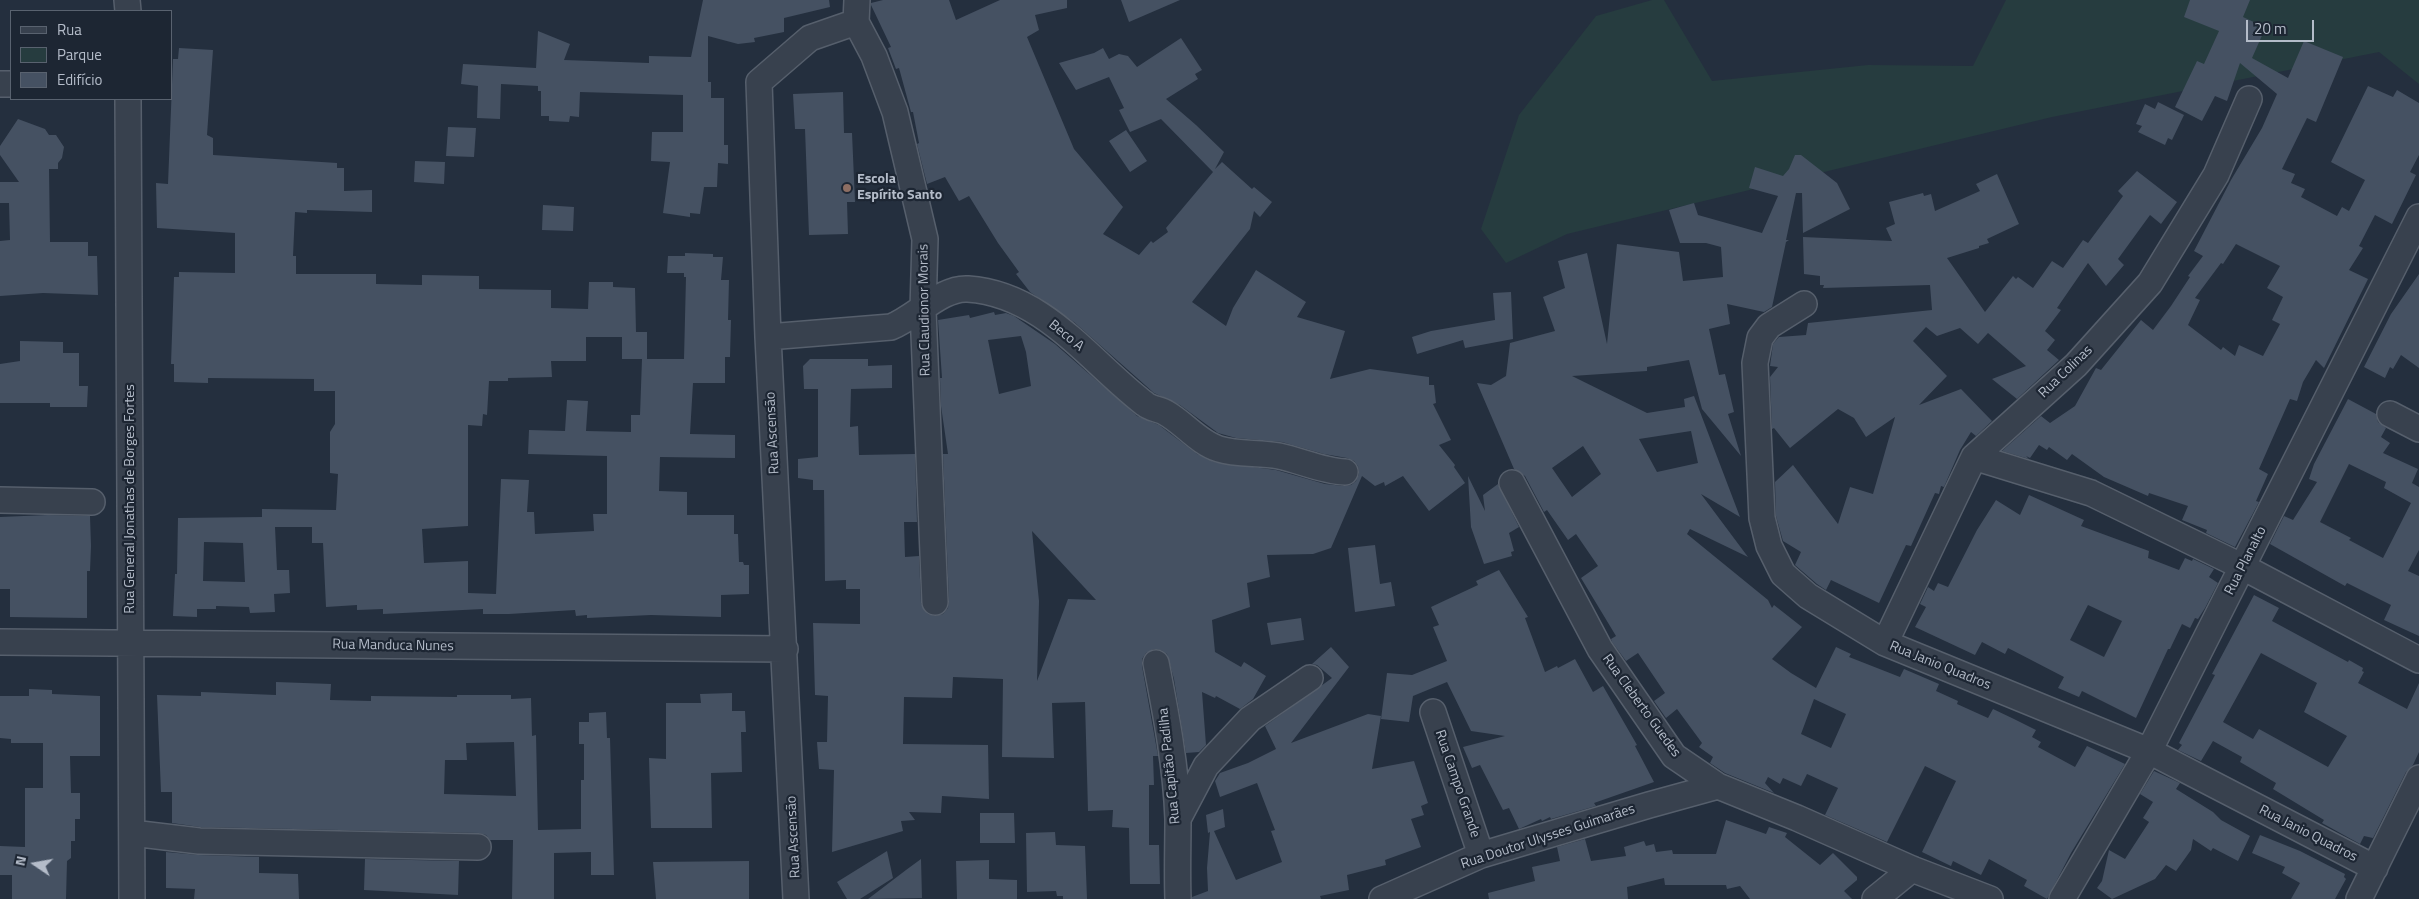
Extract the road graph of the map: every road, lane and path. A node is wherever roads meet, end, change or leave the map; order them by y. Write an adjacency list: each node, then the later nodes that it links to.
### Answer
1 (856, 11): 6 (street, Rua Claudionor Morais); 7 (street, Rua Ascensão)
2 (2249, 99): 10 (street, Rua Colinas)
3 (128, 100): 18 (street, Rua General Jonathas de Borges Fortes)
4 (2419, 217): 15 (street, Rua Planalto)
5 (1804, 304): 19 (street, Rua Janio Quadros)
6 (923, 310): 7 (street, Beco A); 11 (street, Beco A); 16 (street, Rua Claudionor Morais)
7 (768, 338): 20 (street, Rua Ascensão)
8 (2390, 414): 9 (street)
9 (2419, 429)
10 (1974, 457): 15 (street); 19 (street, Rua Colinas)
11 (1345, 472)
12 (1512, 483): 27 (street, Rua Cleberto Guedes)
13 (0, 500): 14 (street)
14 (92, 502)
15 (2243, 568): 21 (street); 25 (street, Rua Planalto)
16 (935, 602)
17 (0, 642): 18 (street, Rua Manduca Nunes)
18 (132, 643): 20 (street, Rua Manduca Nunes); 29 (street, Rua General Jonathas de Borges Fortes)
19 (1885, 643): 25 (street, Rua Janio Quadros)
20 (785, 649): 35 (street, Rua Ascensão)
21 (2419, 660)
22 (1156, 663): 28 (street, Rua Capitão Padilha)
23 (1310, 678): 28 (street)
24 (1433, 712): 31 (street, Rua Campo Grande)
25 (2149, 751): 32 (street, Rua Janio Quadros); 40 (street, Rua Planalto)
26 (2419, 778): 32 (street)
27 (1718, 786): 31 (street, Rua Doutor Ulysses Guimarães); 33 (street, Rua Cleberto Guedes)
28 (1178, 819): 36 (street, Rua Capitão Padilha)
29 (132, 833): 30 (street); 34 (street, Rua General Jonathas de Borges Fortes)
30 (478, 847)
31 (1481, 855): 37 (street, Rua Doutor Ulysses Guimarães)
32 (2375, 868): 41 (street)
33 (1912, 869): 38 (street); 39 (street, Rua Cleberto Guedes)
34 (132, 899)
35 (796, 899)
36 (1178, 899)
37 (1382, 899)
38 (1875, 899)
39 (1990, 899)
40 (2062, 899)
41 (2359, 899)

